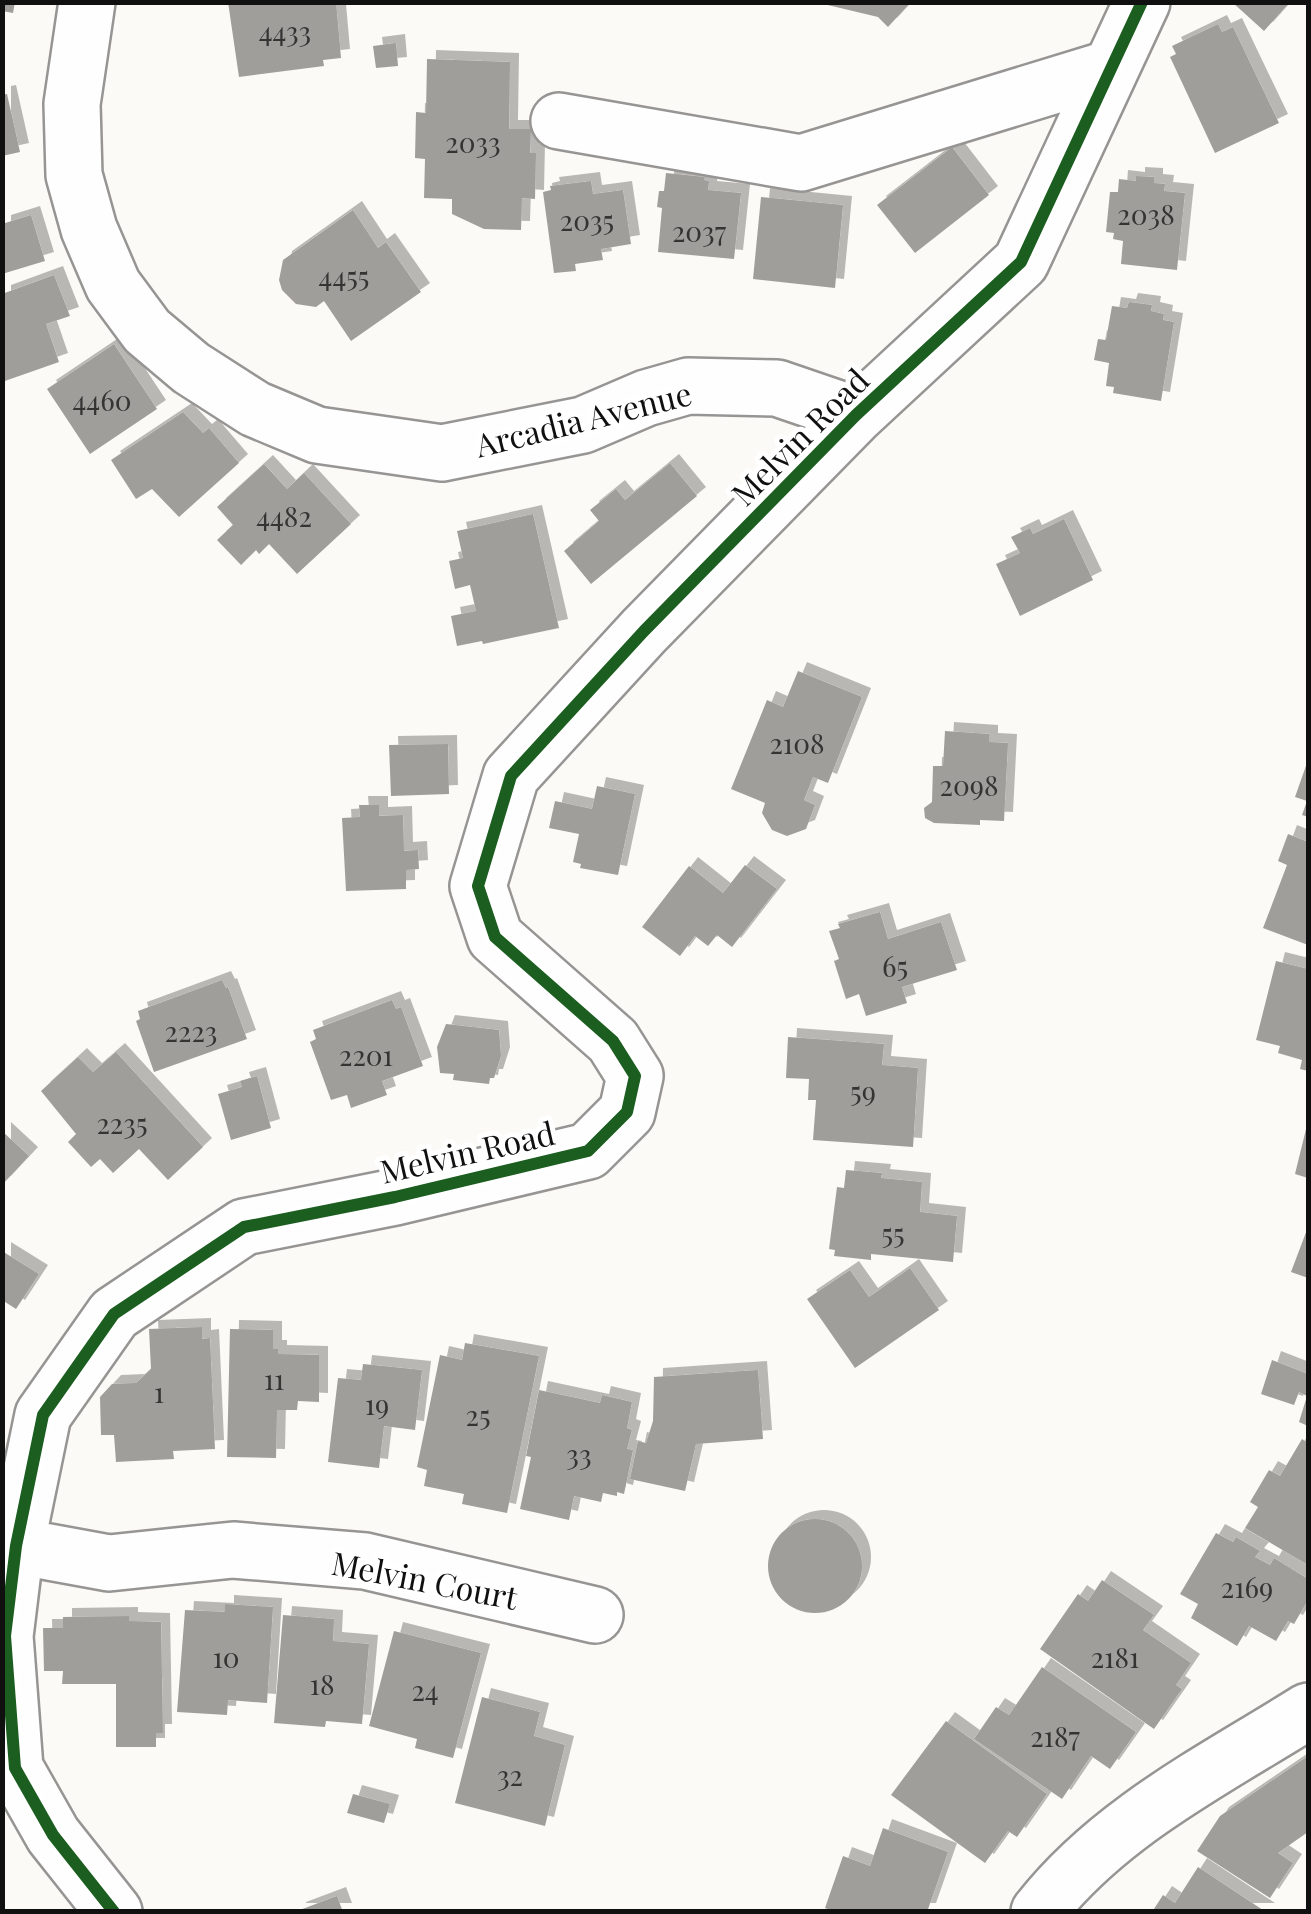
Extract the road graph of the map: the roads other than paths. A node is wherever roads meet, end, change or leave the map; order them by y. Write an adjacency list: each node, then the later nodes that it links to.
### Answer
1 (88, 2): 5 (street, Arcadia Avenue)
2 (1142, 2): 3 (street, Melvin Road)
3 (1112, 68): 4 (street); 5 (street, Melvin Road)
4 (559, 122)
5 (856, 416): 6 (street, Melvin Road)
6 (16, 1546): 7 (street, Melvin Court); 9 (street, Melvin Road)
7 (595, 1615)
8 (1308, 1711): 10 (street)
9 (114, 1912)
10 (1040, 1912)

